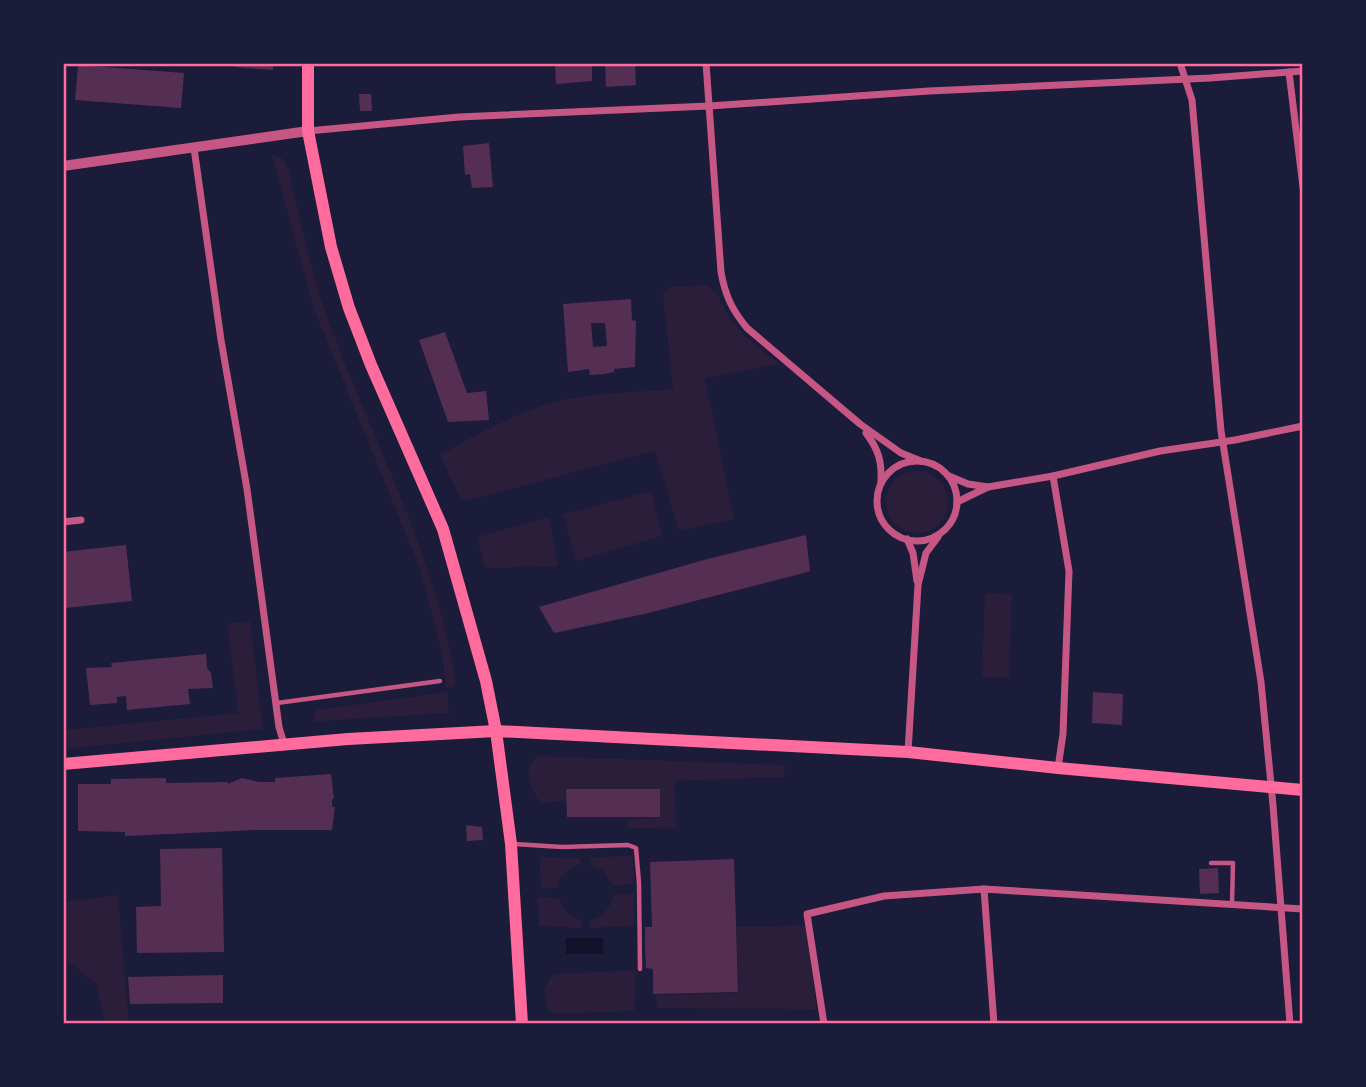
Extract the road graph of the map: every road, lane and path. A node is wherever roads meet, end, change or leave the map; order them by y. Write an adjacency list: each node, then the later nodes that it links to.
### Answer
1 (308, 63): 8 (main road)
2 (706, 63): 7 (street)
3 (1180, 63): 6 (street)
4 (1303, 71): 5 (street)
5 (1289, 72): 6 (street); 11 (street)
6 (1186, 80): 7 (street); 14 (street)
7 (709, 106): 8 (street); 12 (street)
8 (308, 131): 9 (street); 28 (main road)
9 (194, 148): 10 (street); 27 (street)
10 (63, 166)
11 (1303, 187)
12 (860, 424): 15 (street); 18 (street)
13 (1303, 426): 14 (street)
14 (1223, 441): 17 (street); 33 (street)
15 (921, 461): 16 (street); 18 (street)
16 (948, 475): 19 (street); 20 (street)
17 (1053, 476): 19 (street); 32 (street)
18 (881, 483): 24 (street)
19 (988, 487): 20 (street)
20 (957, 502): 23 (street)
21 (81, 520): 22 (street)
22 (63, 522)
23 (940, 534): 24 (street); 25 (street)
24 (907, 539): 25 (street)
25 (918, 585): 30 (street)
26 (440, 681): 27 (lane)
27 (277, 703): 29 (street)
28 (496, 731): 29 (main road); 30 (main road); 35 (main road)
29 (284, 744): 31 (main road)
30 (908, 752): 32 (main road)
31 (63, 764)
32 (1058, 768): 33 (main road)
33 (1270, 786): 34 (main road); 39 (street)
34 (1303, 790)
35 (511, 844): 41 (lane); 42 (main road)
36 (1211, 863): 38 (lane)
37 (984, 889): 38 (street); 43 (street); 44 (street)
38 (1232, 905): 39 (street)
39 (1282, 909): 40 (street); 45 (street)
40 (1303, 909)
41 (640, 969)
42 (522, 1024)
43 (824, 1024)
44 (994, 1024)
45 (1290, 1024)

